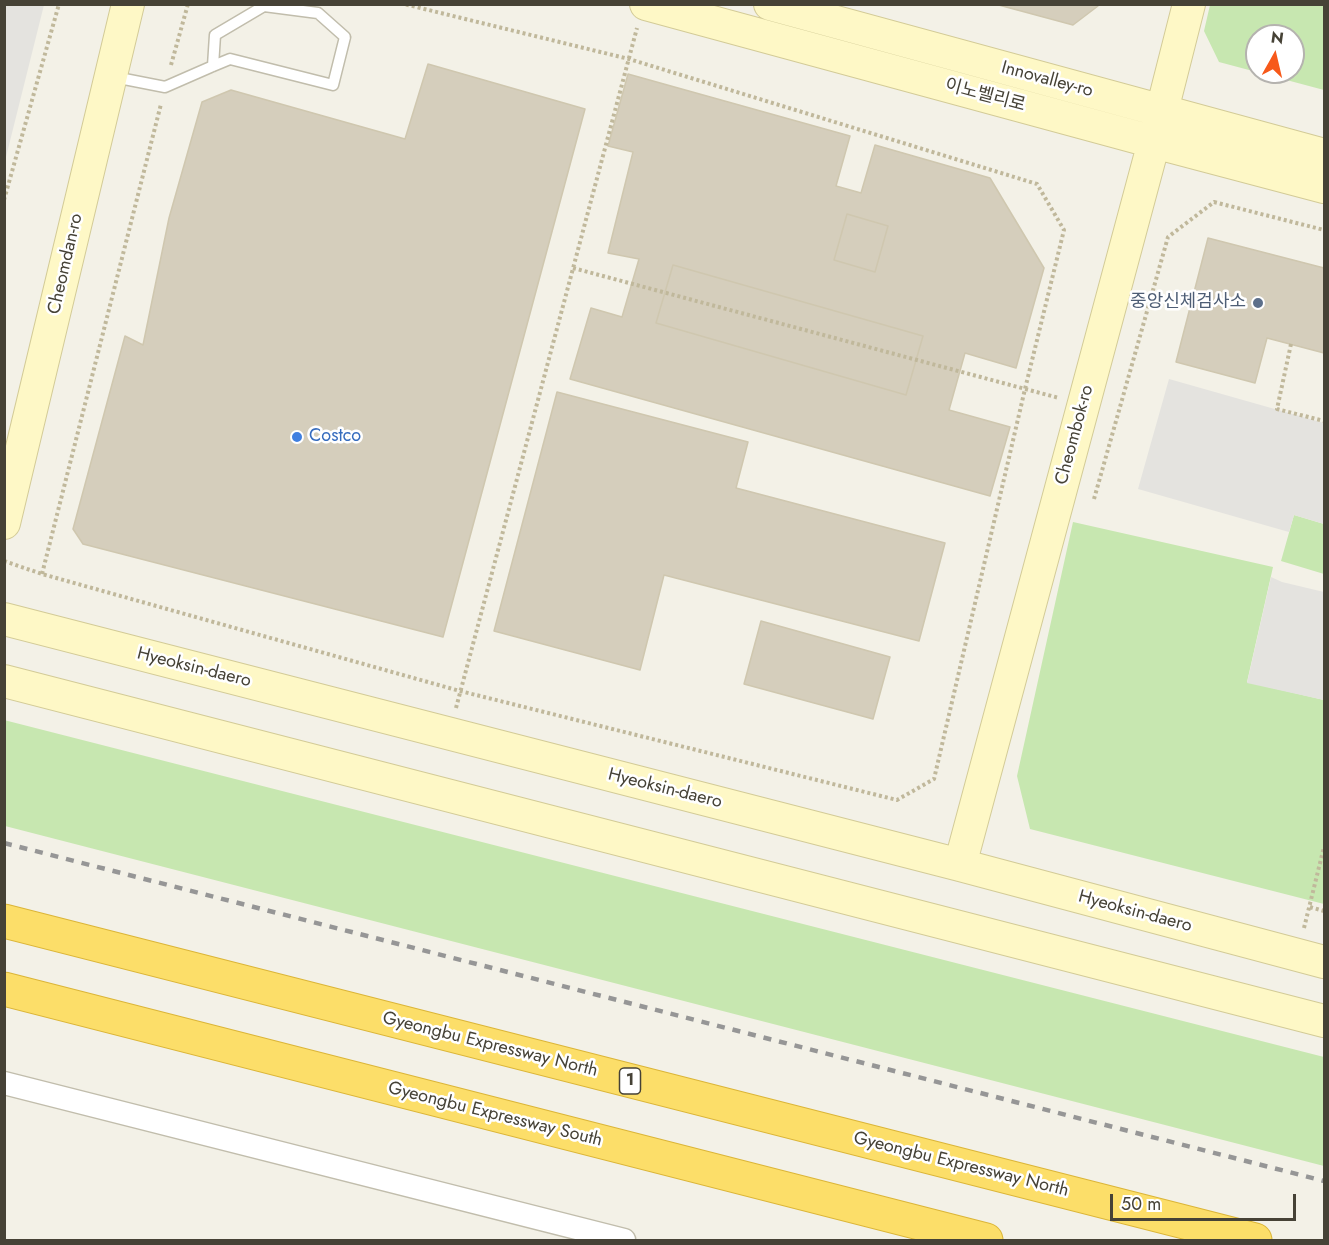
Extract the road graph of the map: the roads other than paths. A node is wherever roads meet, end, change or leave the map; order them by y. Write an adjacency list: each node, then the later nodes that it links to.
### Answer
1 (128, 4): 6 (main road, Cheomdan-ro)
2 (770, 4): 7 (main road, Innovalley-ro)
3 (1189, 4): 7 (main road, Cheombok-ro)
4 (641, 15): 8 (main road, 이노벨리로)
5 (213, 66): 5 (lane); 6 (lane)
6 (111, 77): 11 (main road, Cheomdan-ro)
7 (1161, 110): 8 (main road, Cheombok-ro); 9 (main road, Innovalley-ro)
8 (1154, 142): 10 (main road, 이노벨리로); 14 (main road, Cheombok-ro)
9 (1324, 155)
10 (1324, 187)
11 (4, 523)
12 (4, 619): 14 (main road, Hyeoksin-daero)
13 (4, 681): 18 (main road)
14 (960, 865): 16 (main road, Hyeoksin-daero)
15 (4, 921): 22 (highway, Gyeongbu Expressway North / 1)
16 (1311, 958)
17 (4, 989): 21 (highway, Gyeongbu Expressway South)
18 (1324, 1021)
19 (4, 1083): 20 (street)
20 (624, 1240)
21 (986, 1240)
22 (1255, 1240)

